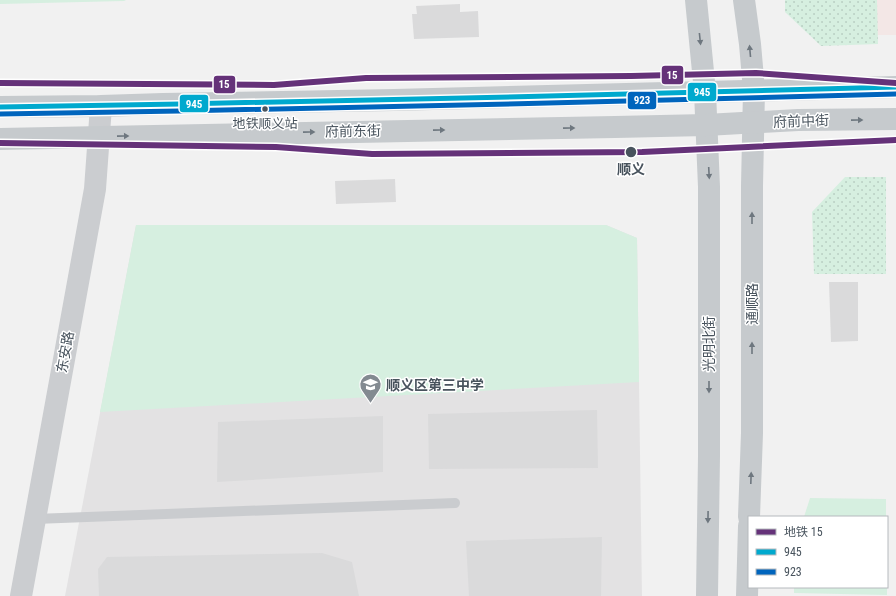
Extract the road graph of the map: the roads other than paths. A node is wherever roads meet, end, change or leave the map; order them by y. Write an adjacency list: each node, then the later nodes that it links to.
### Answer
1 (696, 0): 5 (main road, one-way to 5)
2 (744, 0): 4 (main road, 通顺路, one-way to 2)
3 (896, 86): 4 (main road)
4 (754, 90): 5 (main road); 9 (main road, 通顺路)
5 (705, 92): 6 (main road); 10 (main road, 光明北街)
6 (101, 106): 7 (main road); 11 (street, 东安路)
7 (0, 107)
8 (896, 119): 9 (main road, 府前中街, one-way to 8)
9 (754, 123): 10 (main road, 府前中街); 14 (main road, 通顺路, one-way to 9)
10 (706, 125): 11 (main road, 府前东街, one-way to 10); 18 (main road, 光明北街, one-way to 18)
11 (98, 137): 12 (main road, 府前东街); 15 (street, 东安路)
12 (0, 139)
13 (455, 503): 15 (lane)
14 (749, 516)
15 (35, 520): 17 (street, 东安路)
16 (748, 561): 19 (main road)
17 (21, 596)
18 (707, 596)
19 (747, 596)

